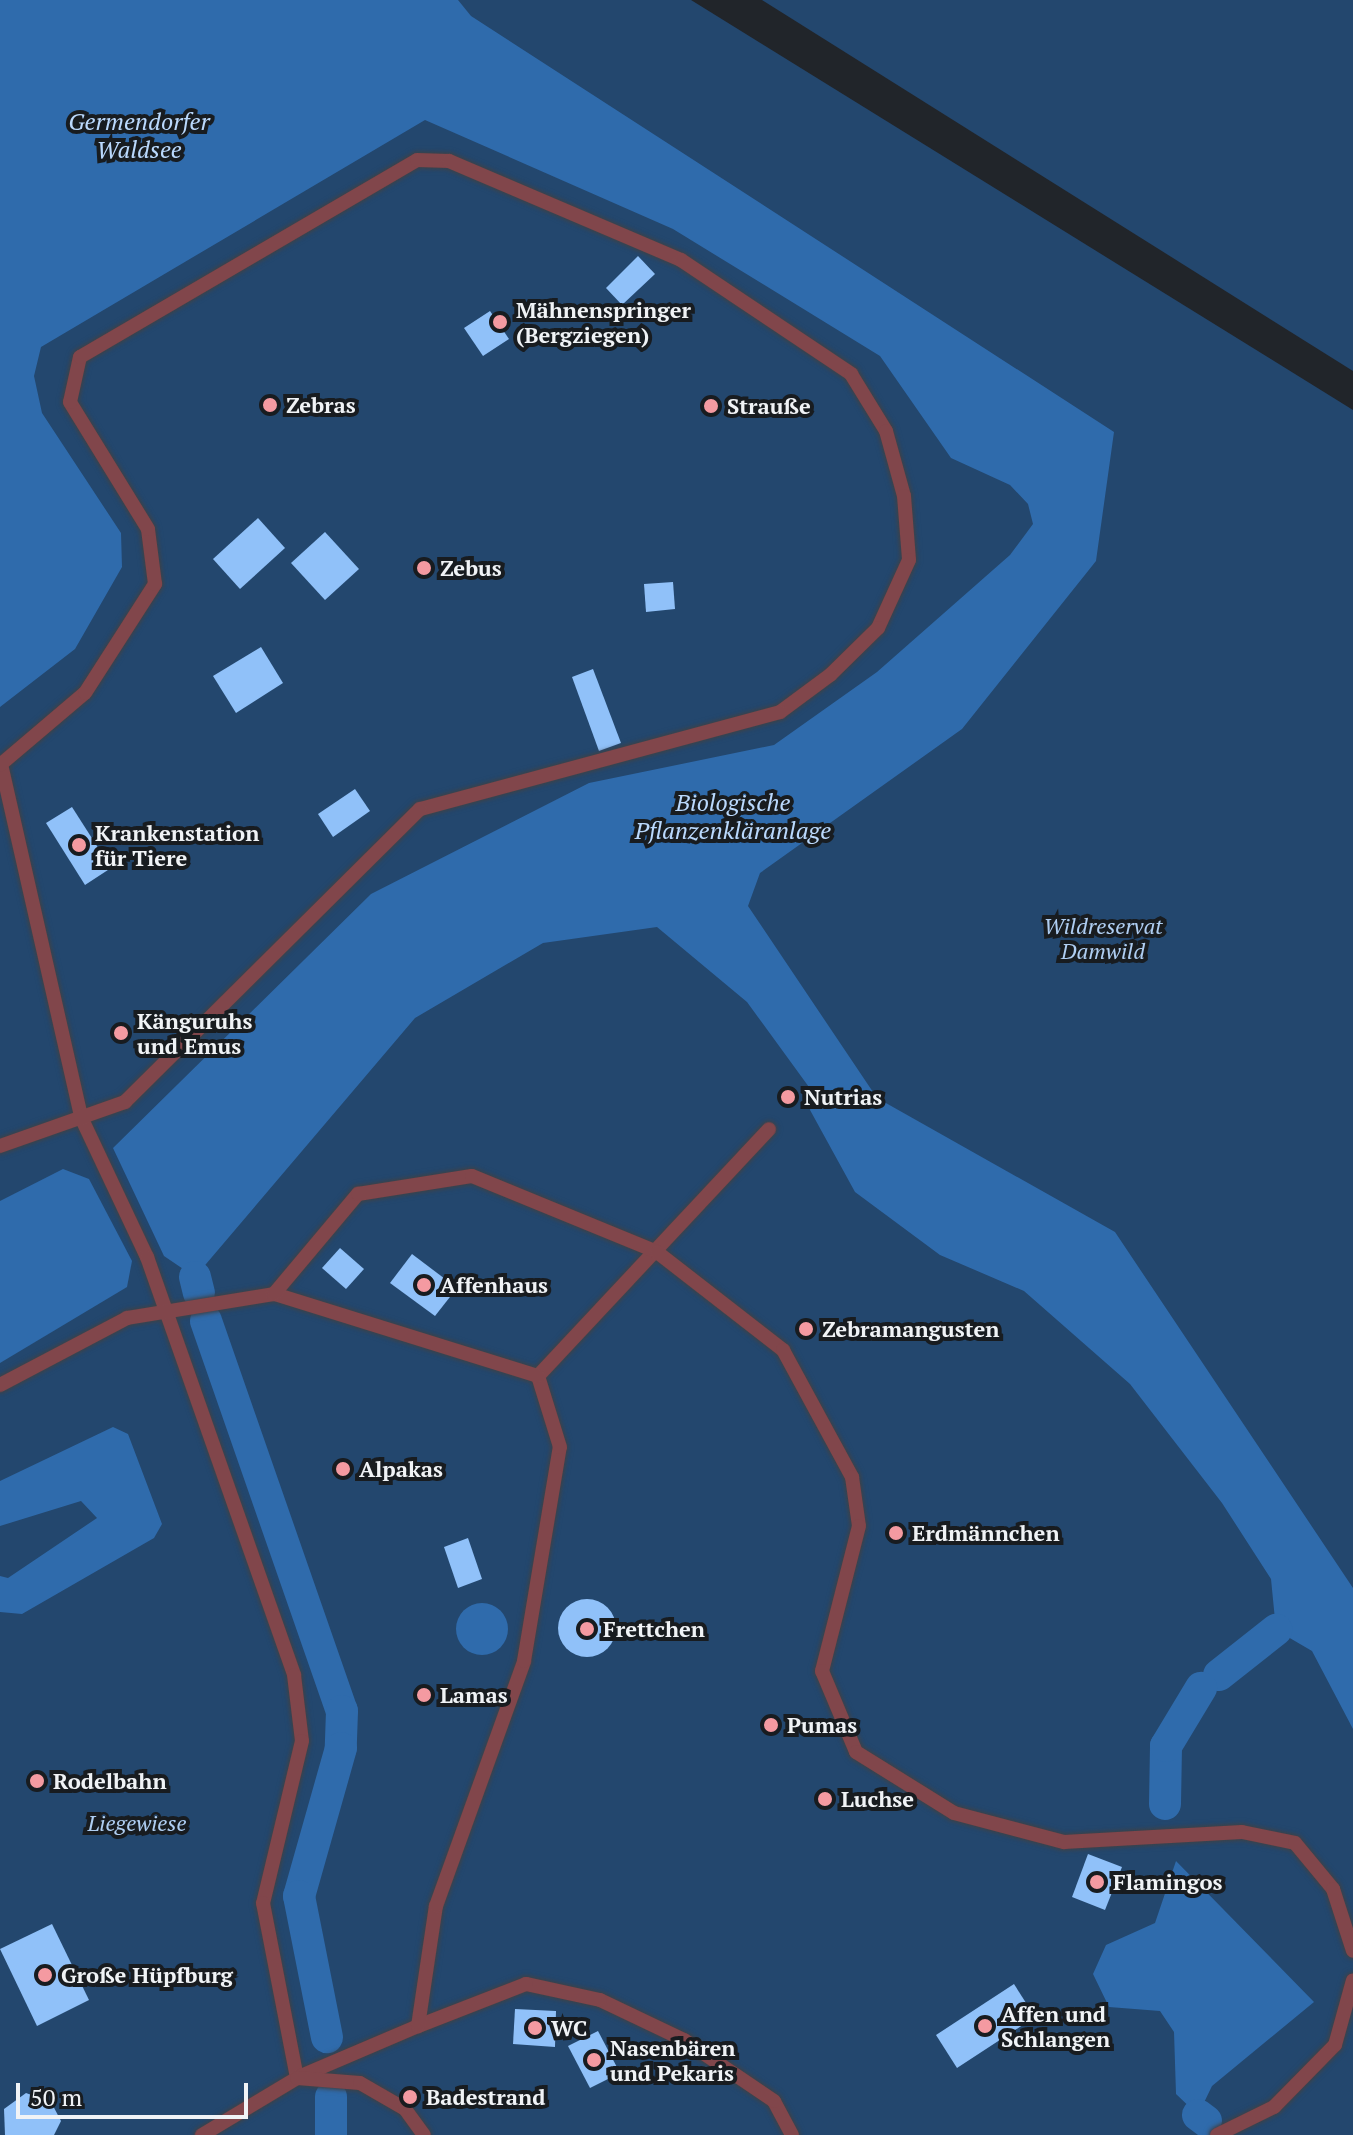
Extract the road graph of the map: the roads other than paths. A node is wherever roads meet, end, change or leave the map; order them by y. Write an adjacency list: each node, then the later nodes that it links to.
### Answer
1 (0, 764): 2 (lane); 2 (lane)
2 (81, 1117): 4 (lane); 7 (lane)
3 (769, 1129): 5 (lane)
4 (0, 1146)
5 (657, 1252): 6 (lane); 8 (lane); 10 (lane)
6 (274, 1294): 7 (lane); 8 (lane)
7 (168, 1311): 9 (lane); 13 (lane)
8 (538, 1376): 12 (lane)
9 (0, 1385)
10 (1353, 1951)
11 (1353, 1980): 17 (lane)
12 (418, 2026): 13 (lane); 16 (lane)
13 (297, 2078): 14 (lane); 15 (lane)
14 (202, 2135)
15 (424, 2135)
16 (792, 2135)
17 (1217, 2135)

